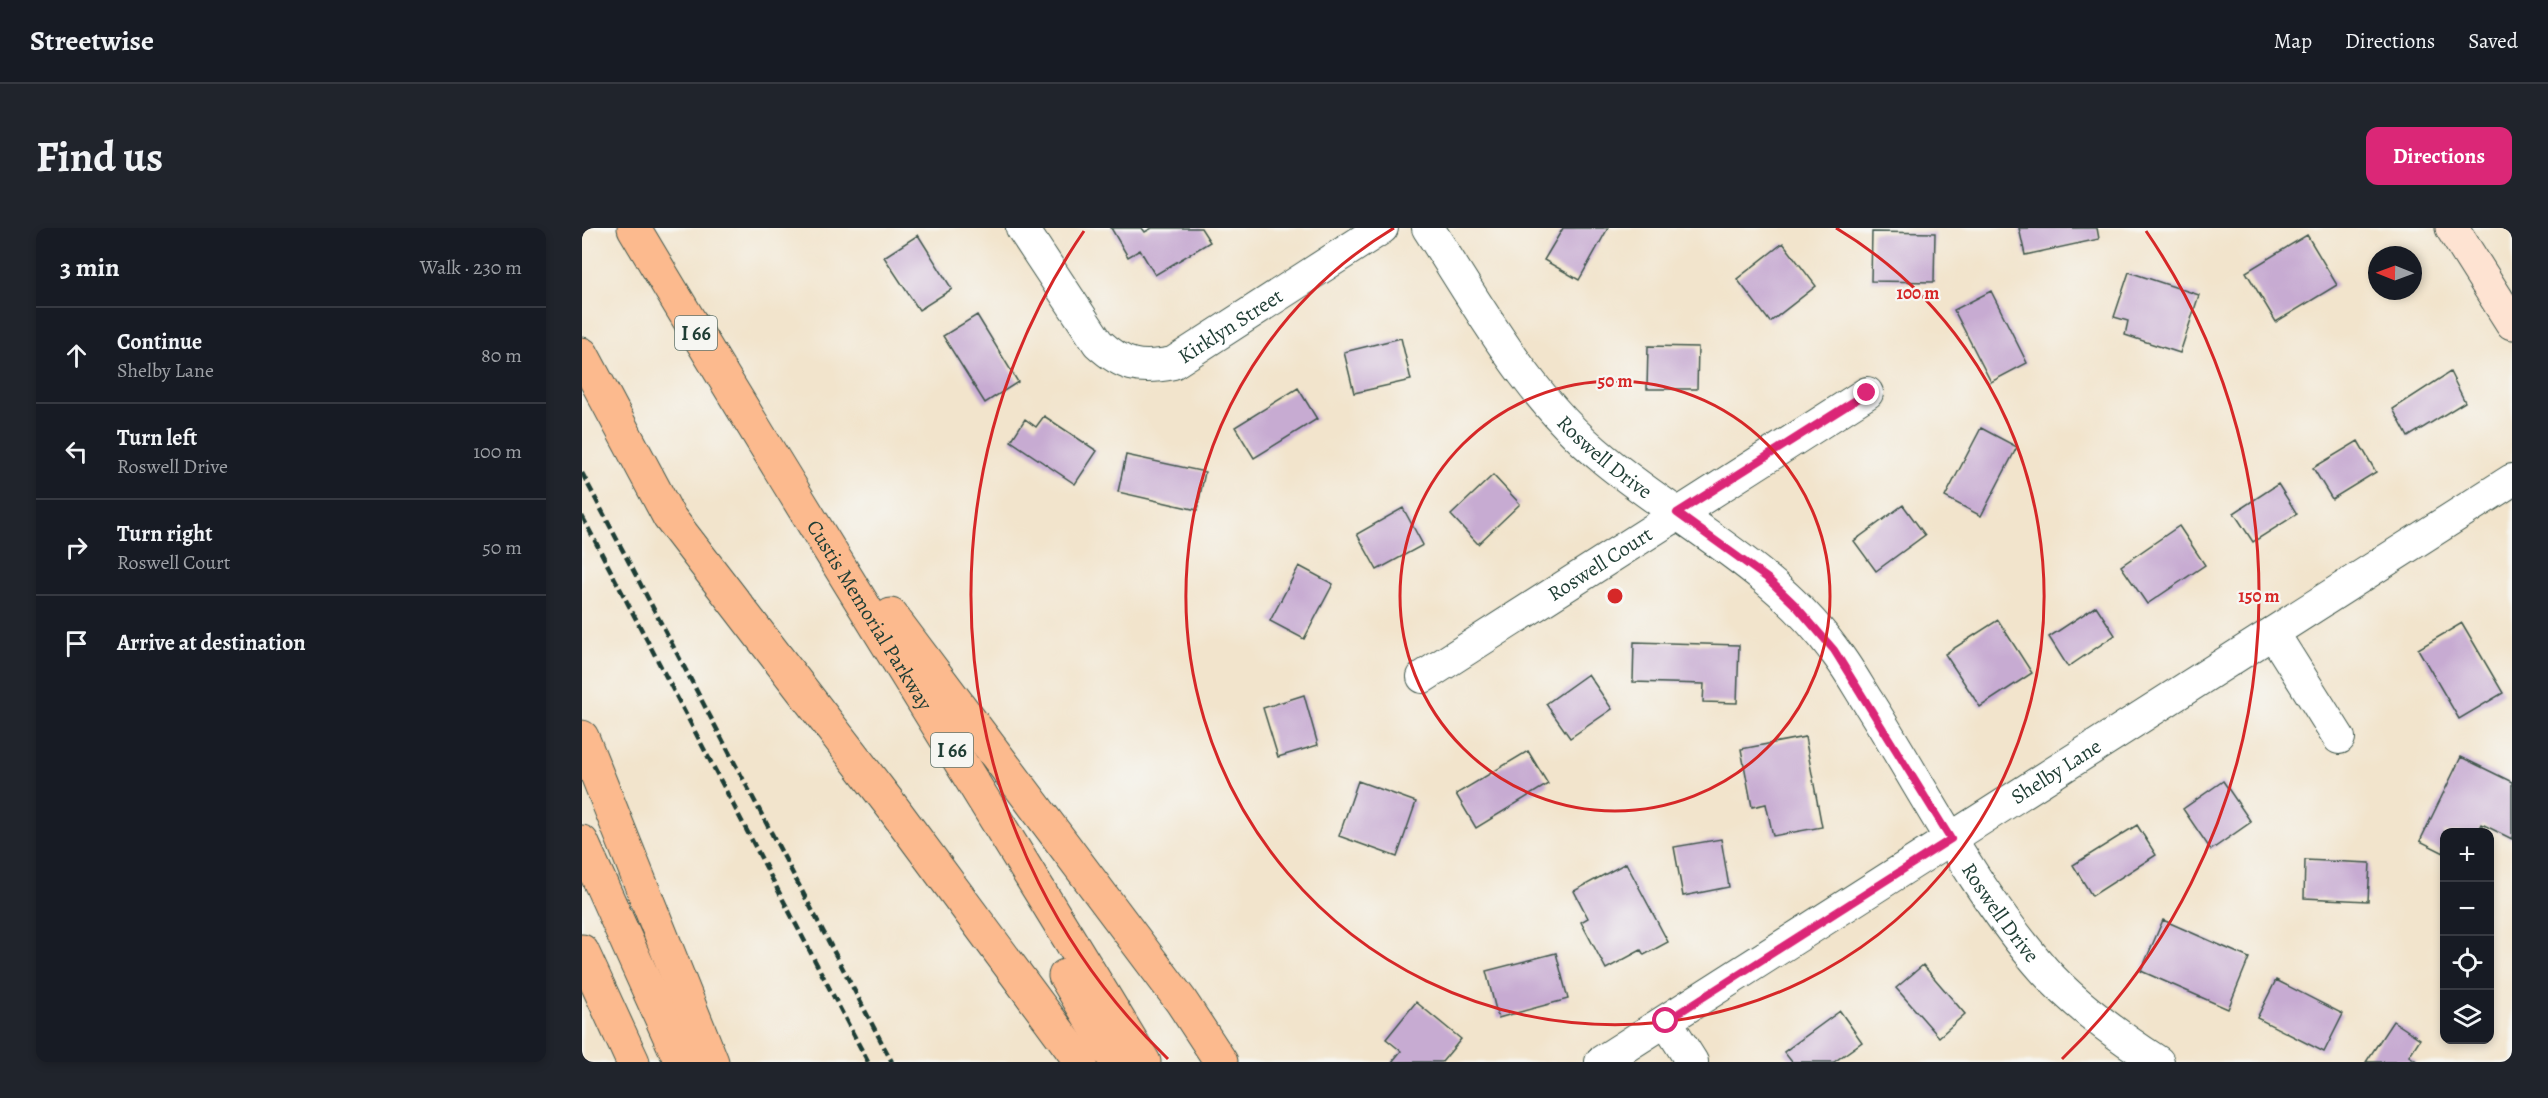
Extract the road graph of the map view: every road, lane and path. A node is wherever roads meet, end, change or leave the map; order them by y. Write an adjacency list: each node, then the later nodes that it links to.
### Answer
1 (632, 228): 9 (highway, Custis Memorial Parkway / I 66); 24 (highway)
2 (1022, 228): 3 (street, Kirklyn Street)
3 (1382, 228)
4 (1428, 228): 11 (street, Roswell Drive)
5 (2452, 228): 6 (main road)
6 (2506, 302)
7 (582, 354): 23 (highway)
8 (1867, 393): 11 (street, Roswell Court)
9 (759, 438): 25 (highway, Custis Memorial Parkway / I 66); 26 (highway)
10 (2512, 480): 12 (street, Shelby Lane)
11 (1677, 513): 13 (street, Roswell Court); 16 (street, Roswell Drive)
12 (2273, 633): 15 (street); 16 (street, Shelby Lane)
13 (1423, 677)
14 (582, 737): 22 (highway)
15 (2339, 738)
16 (1951, 839): 19 (street, Shelby Lane); 29 (street, Roswell Drive)
17 (582, 842): 21 (highway)
18 (582, 951): 20 (highway)
19 (1666, 1021): 27 (street, Shelby Lane); 28 (street)
20 (633, 1062)
21 (681, 1062)
22 (712, 1062)
23 (1082, 1062)
24 (1116, 1062)
25 (1144, 1062)
26 (1221, 1062)
27 (1601, 1062)
28 (1692, 1062)
29 (2158, 1062)

